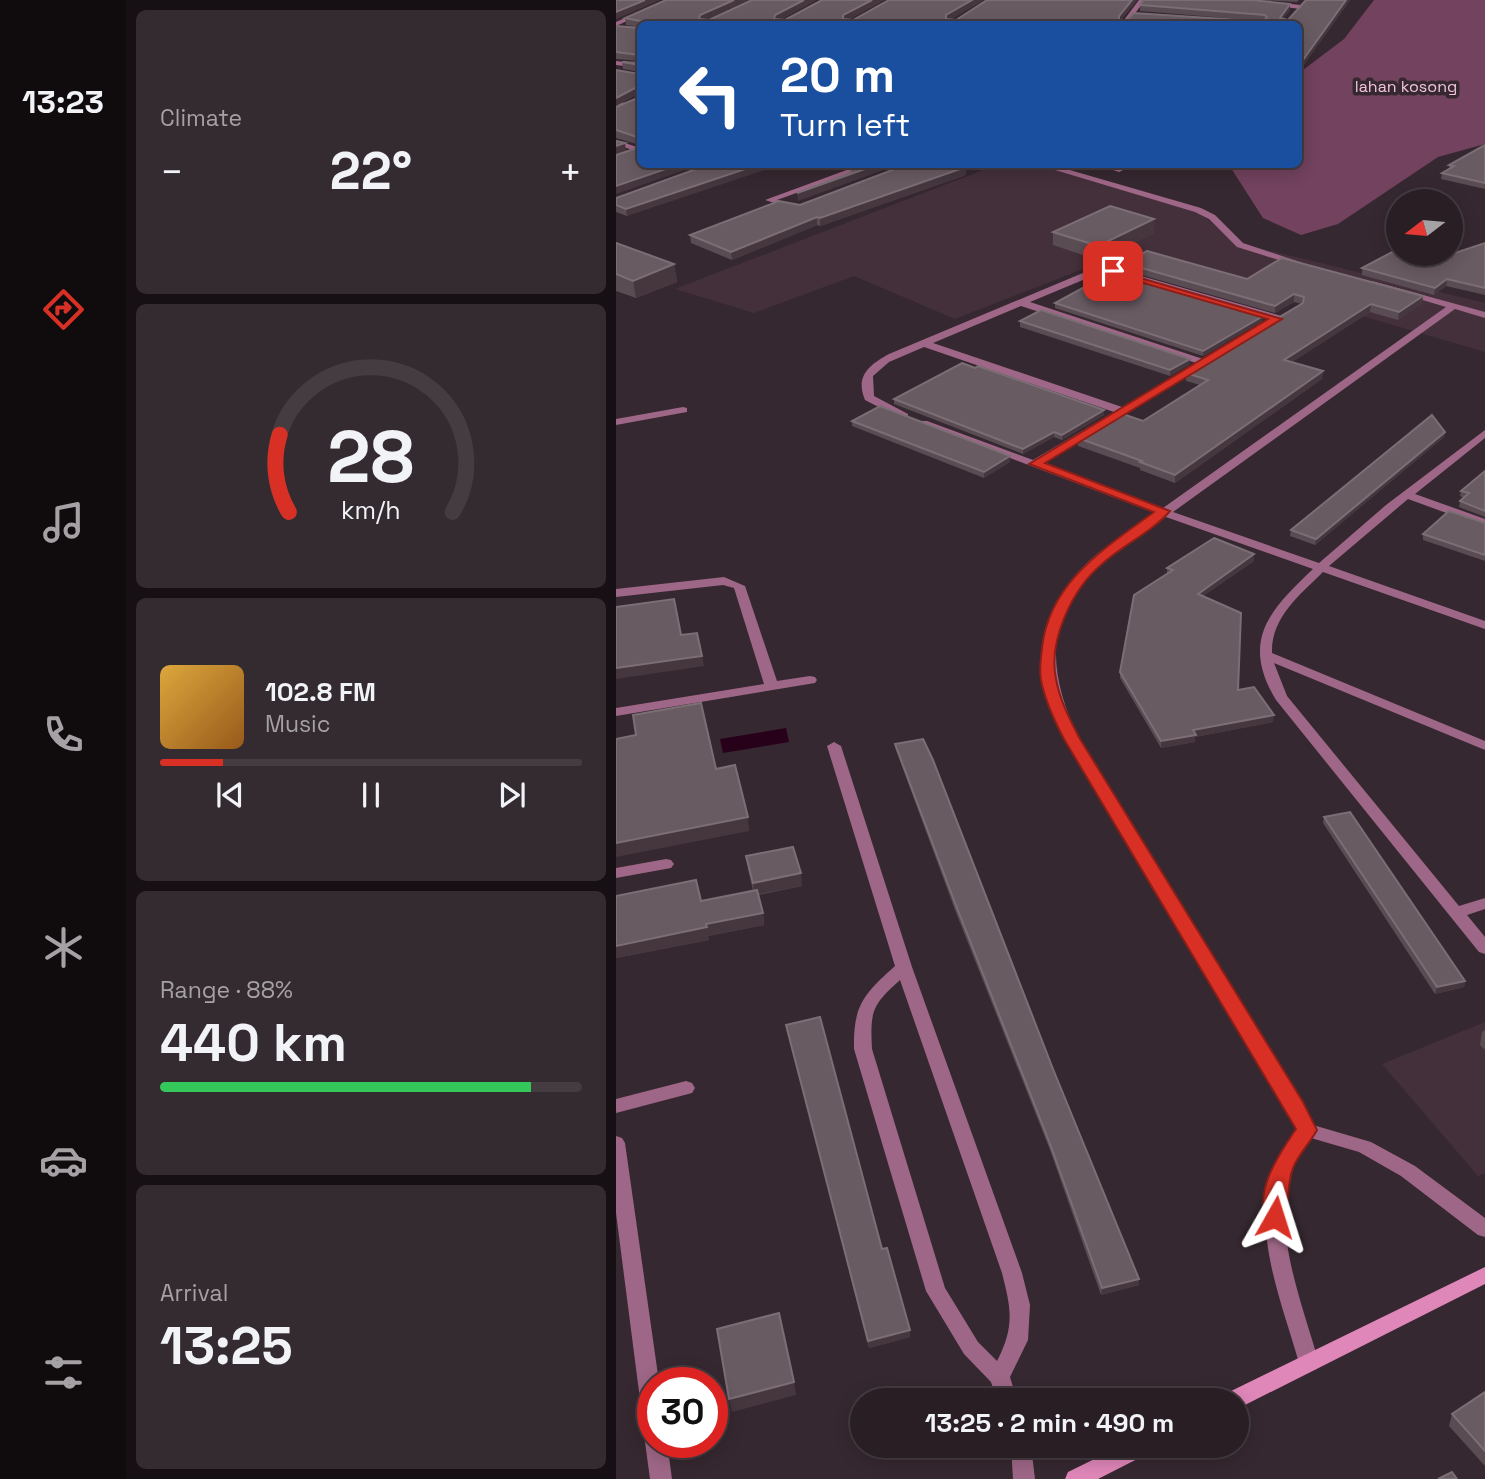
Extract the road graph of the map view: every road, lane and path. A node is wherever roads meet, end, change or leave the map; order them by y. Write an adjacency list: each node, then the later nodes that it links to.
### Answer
1 (671, 0): 9 (street)
2 (1142, 0): 5 (street)
3 (1260, 3): 4 (street)
4 (1303, 3): 7 (street)
5 (1131, 15): 6 (street); 8 (street)
6 (1144, 16)
7 (1293, 16)
8 (1126, 21)
9 (616, 26): 10 (street)
10 (628, 30)
11 (616, 63): 12 (street)
12 (637, 66)
13 (616, 72): 14 (street)
14 (637, 76)
15 (637, 101): 17 (street)
16 (616, 103): 17 (street)
17 (629, 105): 18 (street); 19 (street)
18 (637, 107)
19 (616, 113)
20 (616, 142): 21 (street)
21 (637, 150)
22 (637, 152): 23 (street)
23 (628, 156)
24 (861, 168): 28 (street)
25 (1053, 168): 29 (street)
26 (1113, 168): 27 (street)
27 (1119, 170)
28 (803, 206)
29 (1308, 265)
30 (1370, 282): 32 (street)
31 (1020, 302): 35 (street); 36 (street); 37 (street)
32 (1453, 306): 34 (street); 44 (street)
33 (1287, 313): 35 (street)
34 (1485, 315)
35 (1277, 319): 37 (street)
36 (923, 343): 39 (street); 42 (street)
37 (1202, 362): 39 (street)
38 (683, 410): 40 (street)
39 (1122, 411): 42 (street)
40 (616, 422)
41 (1485, 433): 43 (street)
42 (1035, 464): 44 (street)
43 (1408, 495): 45 (street); 46 (street)
44 (1164, 511): 46 (street); 63 (street)
45 (1485, 523)
46 (1322, 566): 48 (street); 49 (street)
47 (616, 593): 51 (street)
48 (1485, 625)
49 (1266, 655): 54 (street); 58 (street)
50 (810, 680): 51 (street)
51 (772, 687): 52 (street)
52 (616, 712)
53 (834, 746): 60 (street)
54 (1485, 746)
55 (666, 864): 56 (street)
56 (616, 873)
57 (1485, 902): 58 (street)
58 (1457, 912): 59 (street)
59 (1485, 948)
60 (904, 967): 69 (street); 69 (street)
61 (686, 1088): 62 (street)
62 (616, 1106)
63 (1307, 1130): 65 (street); 67 (street)
64 (616, 1143): 68 (street)
65 (1485, 1229)
66 (1485, 1275): 67 (street)
67 (1309, 1363): 71 (street)
68 (646, 1367)
69 (1000, 1377): 70 (street)
70 (1003, 1388)
71 (1249, 1393)
72 (659, 1458): 75 (street)
73 (1022, 1458): 76 (street)
74 (1117, 1458): 77 (street)
75 (662, 1479)
76 (1024, 1479)
77 (1076, 1479)

